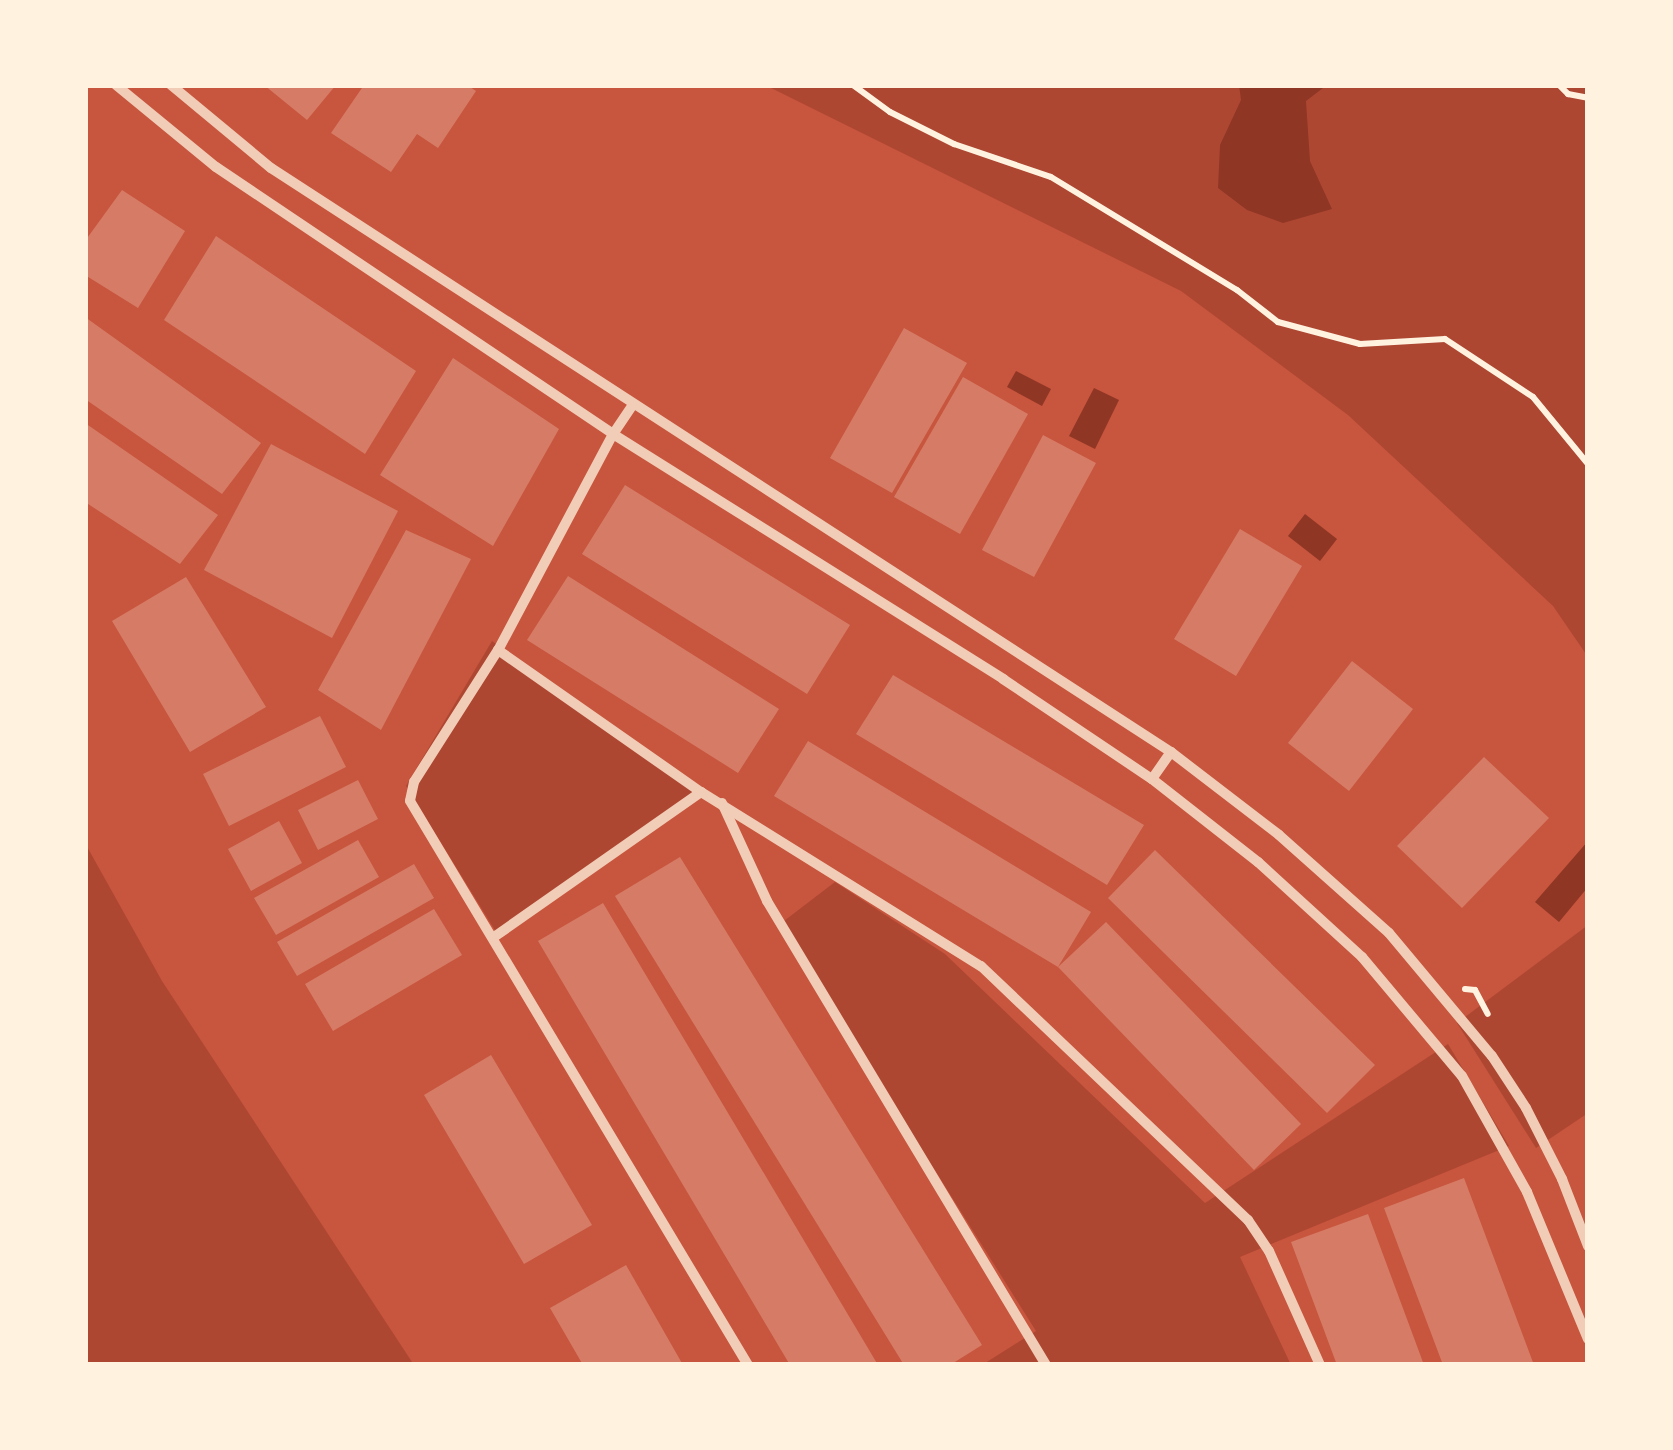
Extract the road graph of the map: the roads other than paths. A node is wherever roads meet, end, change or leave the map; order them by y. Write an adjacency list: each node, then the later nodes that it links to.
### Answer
1 (116, 85): 4 (street)
2 (171, 85): 3 (street)
3 (632, 406): 4 (street); 6 (street)
4 (613, 434): 5 (street); 7 (street)
5 (498, 650): 8 (street); 10 (street)
6 (1171, 752): 7 (street); 11 (street)
7 (1152, 779): 12 (street)
8 (701, 792): 9 (street); 10 (street)
9 (721, 802): 14 (street); 15 (street)
10 (494, 937): 13 (street)
11 (1588, 1246)
12 (1588, 1339)
13 (748, 1365)
14 (1046, 1365)
15 (1320, 1365)

